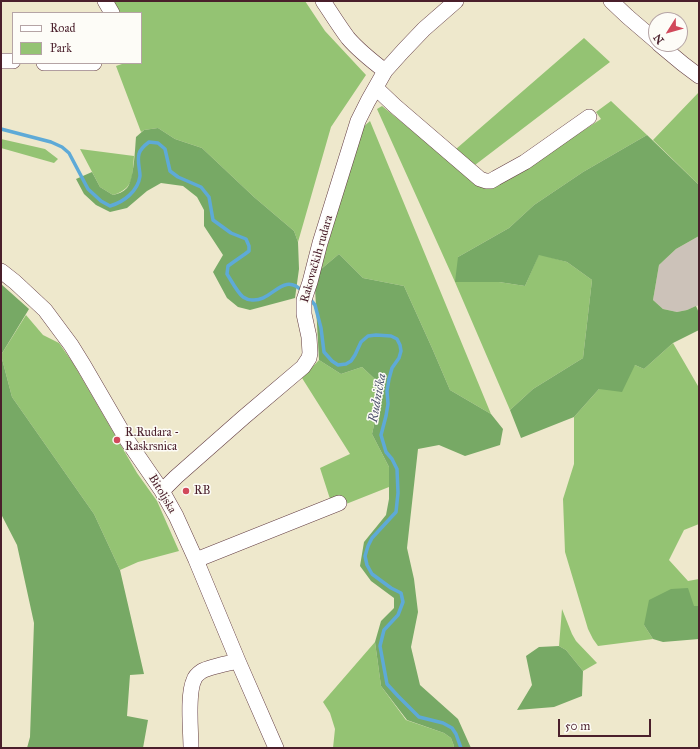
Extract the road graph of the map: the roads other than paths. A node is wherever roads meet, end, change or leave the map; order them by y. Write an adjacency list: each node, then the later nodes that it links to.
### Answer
1 (105, 1): 5 (street)
2 (323, 1): 10 (street)
3 (456, 1): 10 (street, Rakovačkih rudara)
4 (611, 1): 6 (street)
5 (111, 12)
6 (648, 34)
7 (669, 52): 11 (street)
8 (1, 60): 9 (street)
9 (12, 61)
10 (385, 71): 12 (street, Rakovačkih rudara)
11 (699, 76)
12 (376, 88): 13 (street); 15 (street, Rakovačkih rudara)
13 (590, 117)
14 (1, 270): 15 (street, Bitoljska)
15 (162, 491): 17 (street, Bitoljska)
16 (339, 504): 17 (street)
17 (196, 560): 18 (street, Bitoljska)
18 (238, 661): 19 (street); 20 (street, Bitoljska)
19 (191, 748)
20 (276, 748)

